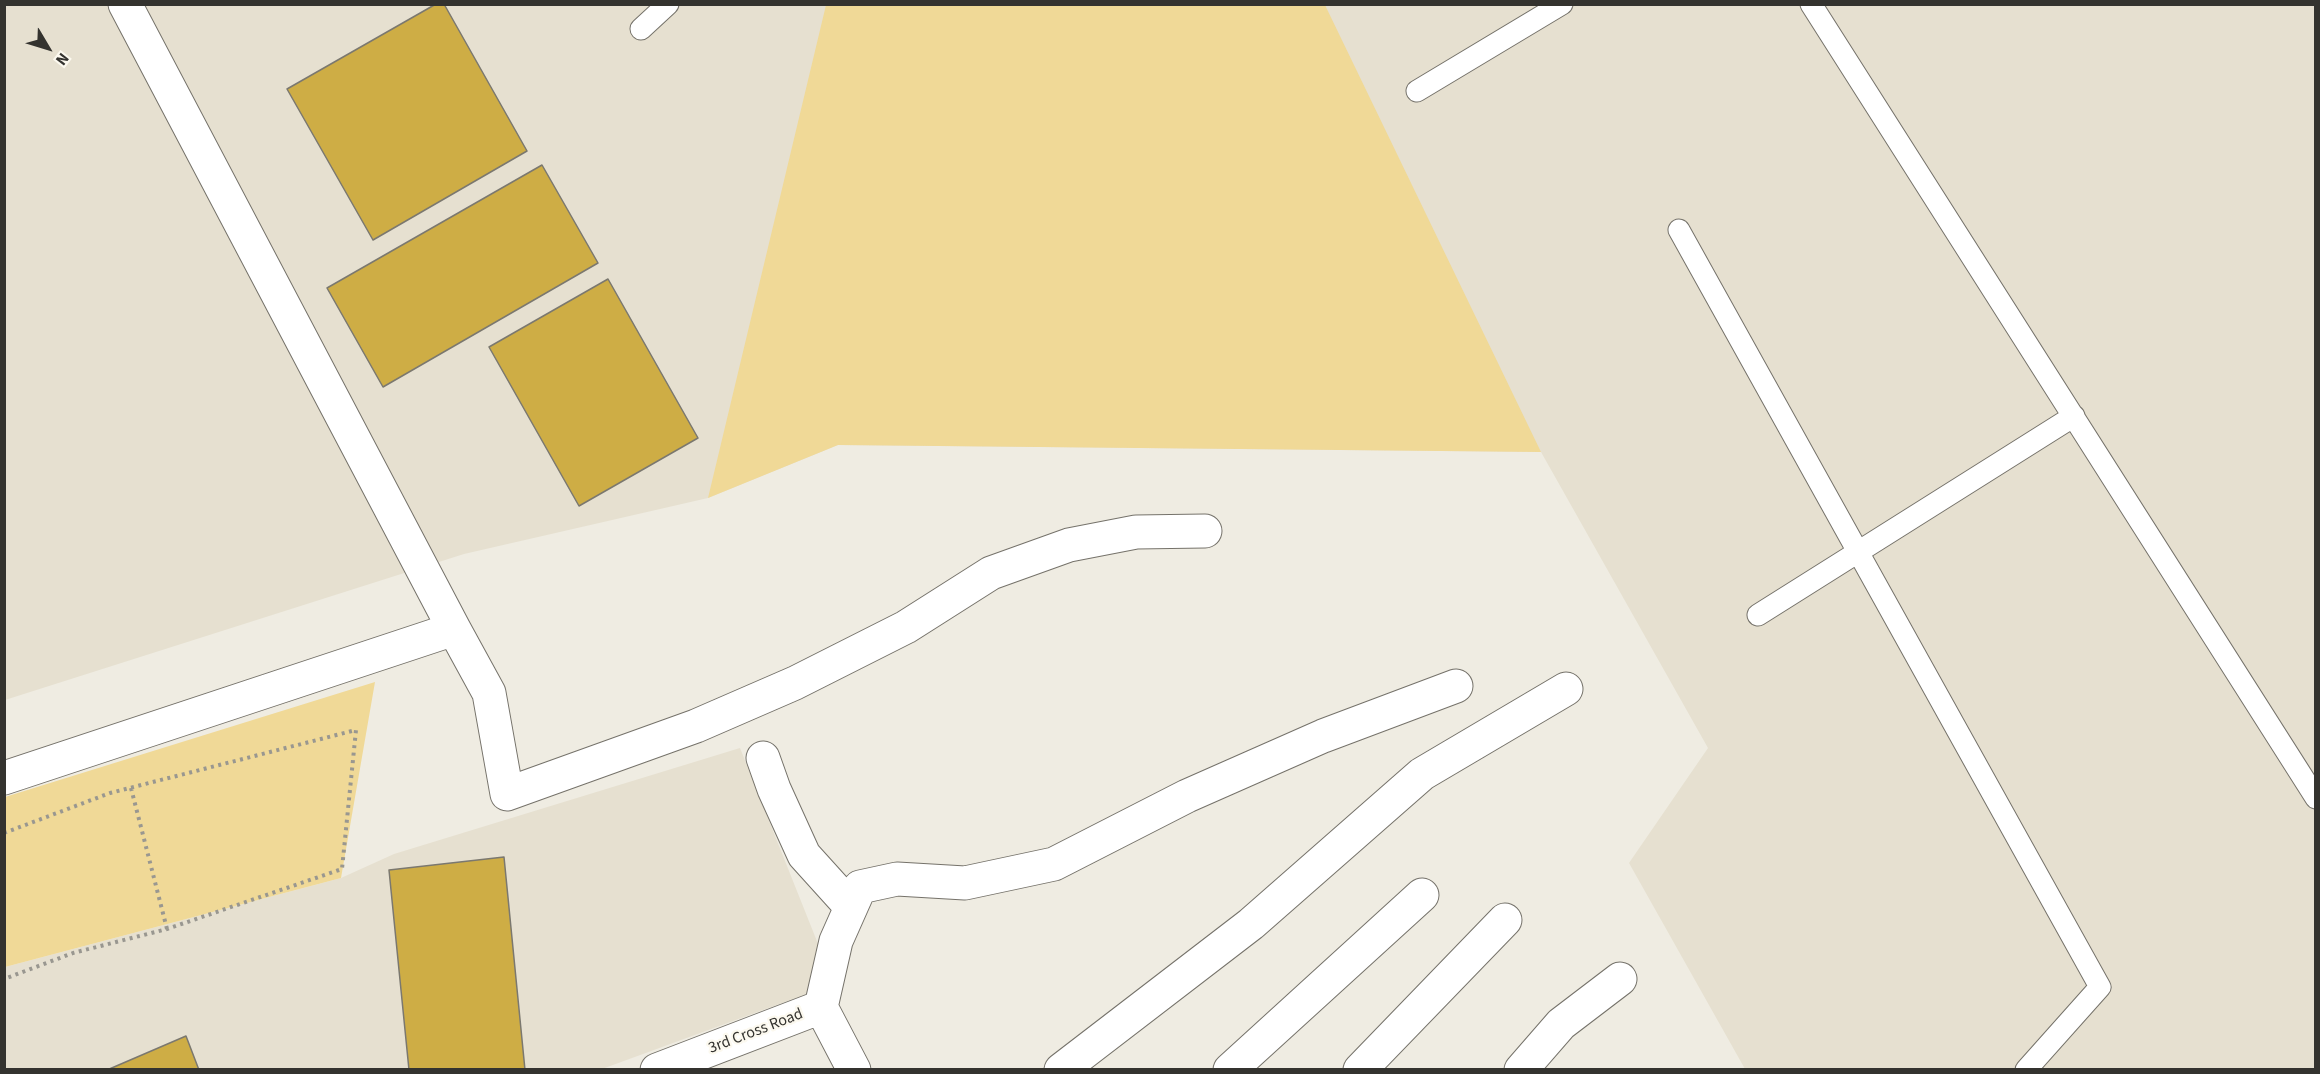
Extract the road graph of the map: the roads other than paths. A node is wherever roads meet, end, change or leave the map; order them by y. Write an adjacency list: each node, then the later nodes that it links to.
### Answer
1 (125, 4): 12 (street)
2 (668, 4): 5 (lane)
3 (1562, 4): 6 (lane)
4 (1811, 4): 8 (lane)
5 (641, 29)
6 (1417, 91)
7 (1679, 230): 10 (lane)
8 (2074, 416): 10 (lane); 17 (lane)
9 (1205, 531): 12 (street)
10 (1858, 552): 11 (lane); 29 (lane)
11 (1758, 615)
12 (454, 630): 16 (street)
13 (1456, 686): 19 (street)
14 (1566, 689): 25 (street)
15 (763, 758): 19 (street)
16 (4, 778)
17 (2316, 798)
18 (1422, 895): 26 (street)
19 (851, 907): 22 (street)
20 (1505, 920): 27 (street)
21 (1620, 979): 28 (street)
22 (821, 1007): 23 (street, 3rd Cross Road); 24 (street)
23 (657, 1070)
24 (854, 1070)
25 (1061, 1070)
26 (1230, 1070)
27 (1360, 1070)
28 (1521, 1070)
29 (2026, 1070)

